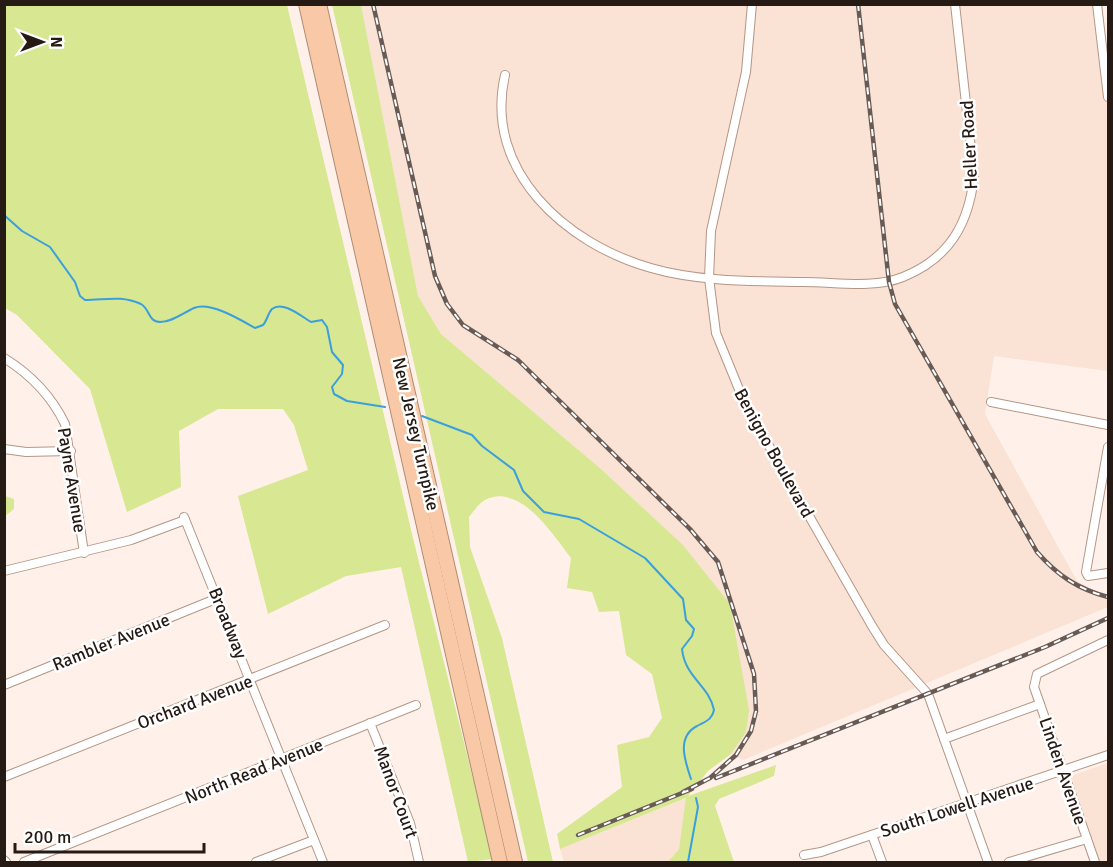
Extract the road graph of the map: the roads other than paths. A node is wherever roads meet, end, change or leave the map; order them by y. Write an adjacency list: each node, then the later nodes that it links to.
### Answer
1 (306, 4): 37 (highway, New Jersey Turnpike)
2 (319, 4): 42 (highway, New Jersey Turnpike)
3 (752, 4): 9 (street, Benigno Boulevard)
4 (955, 4): 9 (street, Heller Road)
5 (1097, 4): 6 (street)
6 (1106, 57): 8 (street)
7 (505, 75): 9 (street, Heller Road)
8 (1108, 98)
9 (709, 278): 27 (street, Benigno Boulevard)
10 (4, 358): 15 (street, Payne Avenue)
11 (991, 402): 12 (street)
12 (1108, 425)
13 (1108, 447): 18 (street)
14 (4, 449): 15 (street)
15 (71, 451): 16 (street, Payne Avenue)
16 (84, 553): 17 (street); 19 (street, Broadway)
17 (4, 571)
18 (1108, 573)
19 (218, 598): 22 (street, Broadway); 23 (street, Rambler Avenue)
20 (386, 625): 22 (street, Orchard Avenue)
21 (1108, 640): 24 (street, Linden Avenue)
22 (251, 680): 29 (street, Broadway); 31 (street, Orchard Avenue)
23 (4, 685)
24 (1040, 704): 27 (street); 30 (street, Linden Avenue)
25 (416, 705): 26 (street, North Read Avenue)
26 (370, 723): 29 (street, North Read Avenue); 41 (street, Manor Court)
27 (944, 739): 32 (street, Benigno Boulevard)
28 (1108, 755): 30 (street, South Lowell Avenue)
29 (283, 760): 35 (street, Broadway); 38 (street, North Read Avenue)
30 (1062, 771): 32 (street, South Lowell Avenue); 34 (street, Linden Avenue)
31 (4, 777)
32 (967, 804): 33 (street, South Lowell Avenue); 44 (street, Benigno Boulevard)
33 (872, 835): 36 (street, South Lowell Avenue); 43 (street)
34 (1087, 839): 45 (street); 46 (street, Linden Avenue)
35 (315, 840): 39 (street); 40 (street, Broadway)
36 (804, 855)
37 (499, 858)
38 (24, 862)
39 (256, 862)
40 (324, 862)
41 (419, 862)
42 (515, 862)
43 (882, 862)
44 (988, 862)
45 (1009, 862)
46 (1095, 862)

